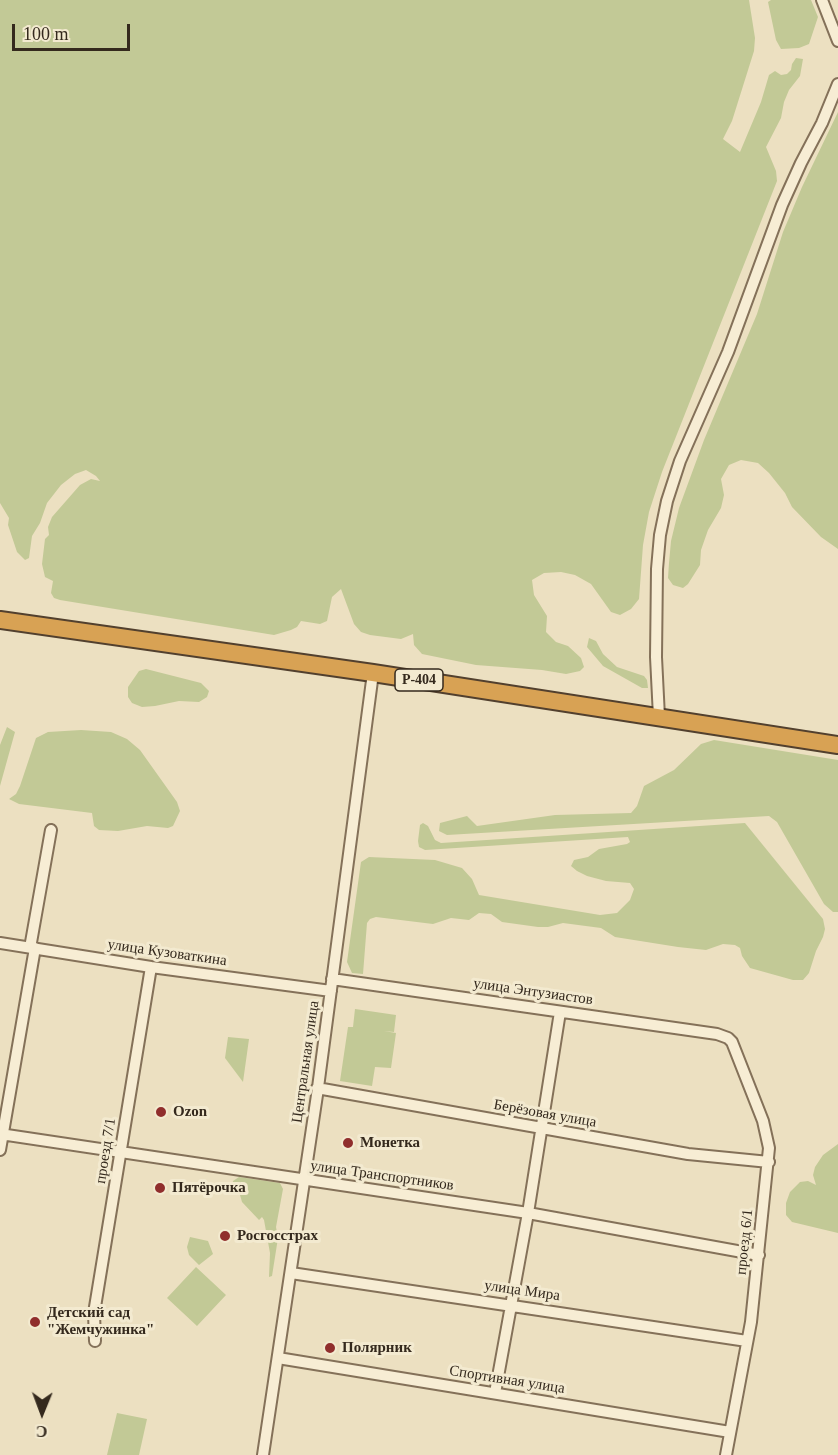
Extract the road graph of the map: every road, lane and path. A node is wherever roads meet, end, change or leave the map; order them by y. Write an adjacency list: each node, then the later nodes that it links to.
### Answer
1 (822, 0): 2 (street)
2 (838, 41)
3 (838, 84): 6 (street)
4 (0, 620): 5 (highway, Р-404)
5 (373, 673): 6 (highway, Р-404); 12 (street, Центральная улица)
6 (659, 717): 7 (highway, Р-404)
7 (838, 745)
8 (51, 830): 10 (street)
9 (0, 943): 10 (street, улица Кузоваткина)
10 (33, 948): 11 (street, улица Кузоваткина); 17 (street)
11 (151, 967): 12 (street, улица Кузоваткина); 19 (street, проезд 7/1)
12 (332, 985): 13 (street, улица Энтузиастов); 15 (street, Центральная улица)
13 (560, 1011): 14 (street, улица Энтузиастов); 16 (street)
14 (728, 1038): 20 (street, проезд 6/1)
15 (317, 1088): 16 (street, Берёзовая улица); 21 (street, Центральная улица)
16 (541, 1128): 20 (street, Берёзовая улица); 22 (street)
17 (1, 1134): 18 (street); 19 (street, улица Транспортников)
18 (0, 1150)
19 (121, 1154): 21 (street, улица Транспортников); 26 (street, проезд 7/1)
20 (769, 1162): 23 (street, проезд 6/1)
21 (304, 1180): 22 (street, улица Транспортников); 24 (street, Центральная улица)
22 (528, 1213): 23 (street, улица Транспортников); 25 (street)
23 (759, 1255): 27 (street, проезд 6/1)
24 (291, 1273): 25 (street, улица Мира); 28 (street, Центральная улица)
25 (512, 1304): 27 (street, улица Мира); 29 (street)
26 (95, 1341)
27 (747, 1341): 30 (street, проезд 6/1)
28 (278, 1358): 29 (street, Спортивная улица); 31 (street, Центральная улица)
29 (495, 1394): 30 (street, Спортивная улица)
30 (730, 1432): 32 (street, проезд 6/1)
31 (263, 1455)
32 (726, 1455)

